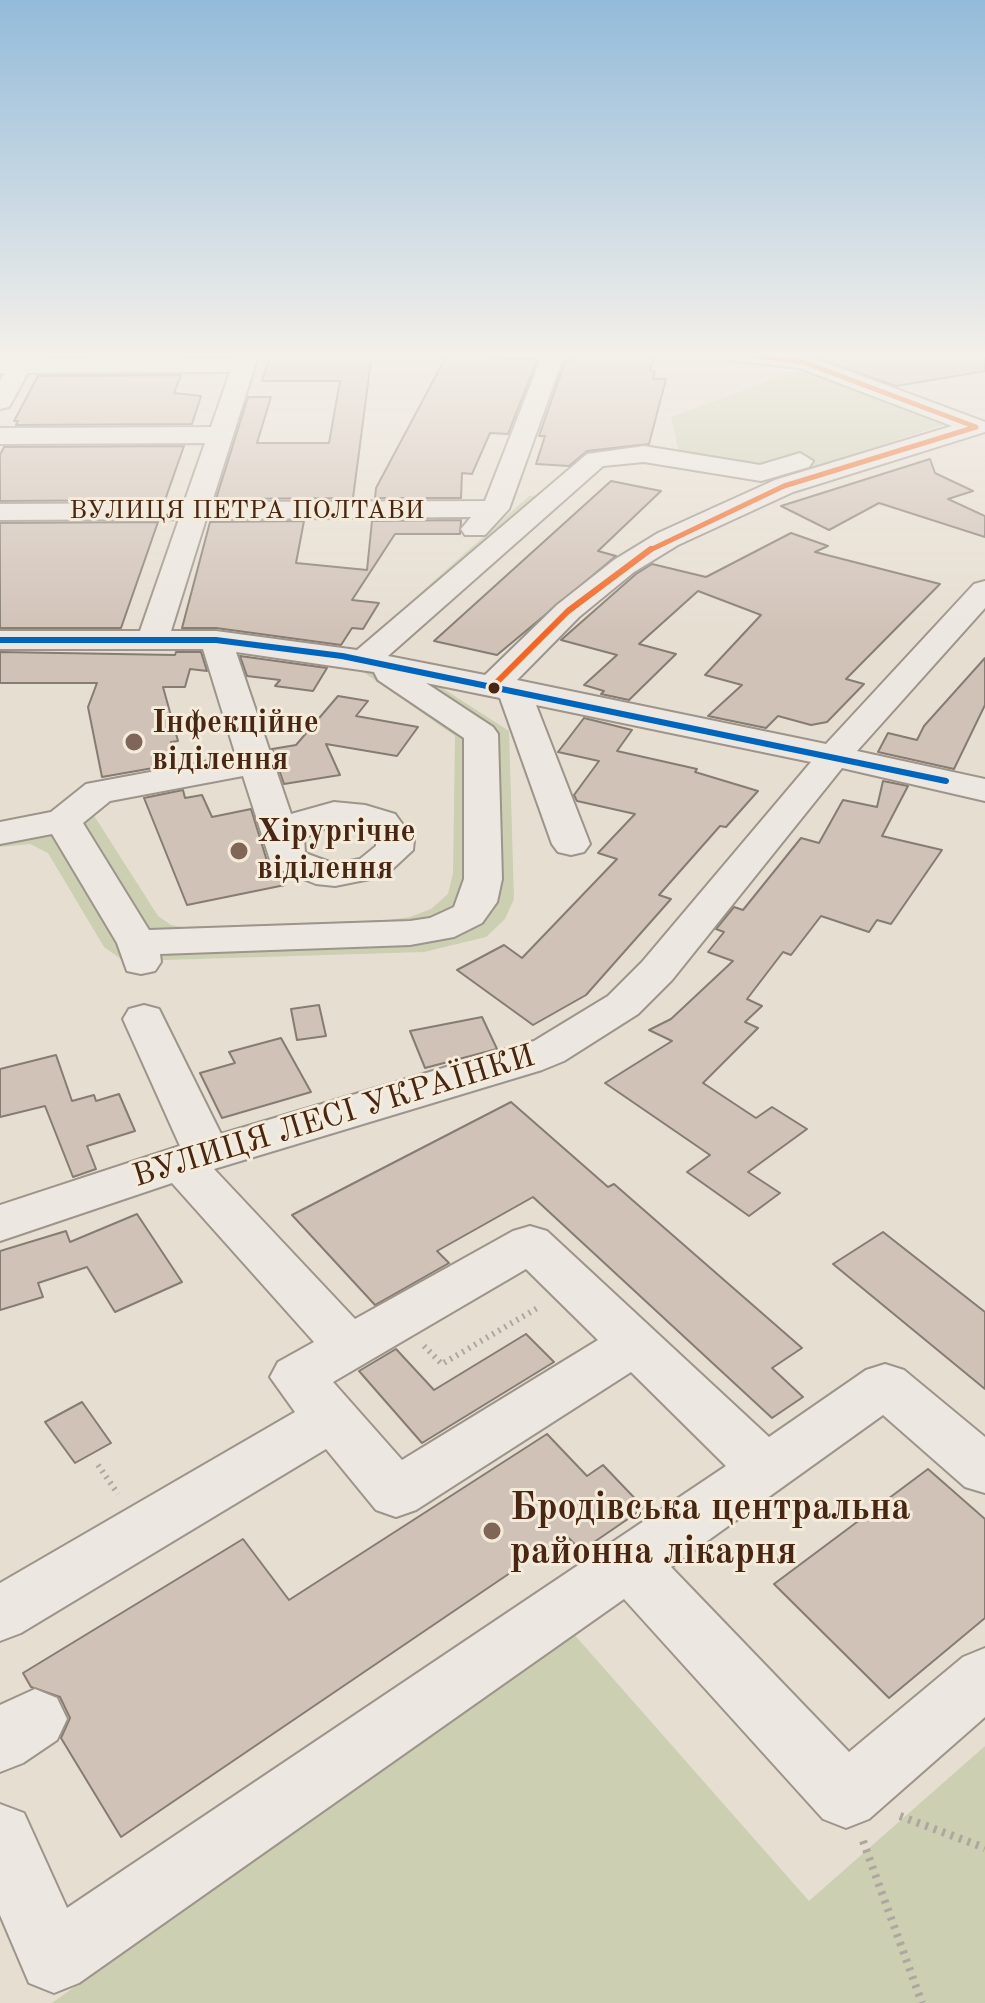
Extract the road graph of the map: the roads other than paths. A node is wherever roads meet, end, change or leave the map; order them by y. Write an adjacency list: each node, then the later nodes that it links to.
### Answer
1 (216, 446): 6 (street)
2 (519, 446): 5 (street)
3 (840, 446): 12 (street)
4 (918, 446): 13 (street)
5 (495, 509): 6 (street, ВУЛИЦЯ ПЕТРА ПОЛТАВИ); 12 (street)
6 (195, 511): 7 (street, ВУЛИЦЯ ПЕТРА ПОЛТАВИ); 10 (street)
7 (0, 512)
8 (981, 601): 14 (street, ВУЛИЦЯ ЛЕСІ УКРАЇНКИ)
9 (0, 640): 10 (street)
10 (152, 640): 11 (street)
11 (216, 640): 12 (street); 15 (street)
12 (361, 659): 13 (street); 17 (street)
13 (503, 687): 14 (street); 19 (street)
14 (834, 756): 16 (street); 22 (street, ВУЛИЦЯ ЛЕСІ УКРАЇНКИ)
15 (256, 763): 17 (street); 20 (street)
16 (985, 790)
17 (63, 821): 18 (street)
18 (0, 833)
19 (571, 844)
20 (284, 849)
21 (144, 1019): 22 (street)
22 (194, 1158): 23 (street, ВУЛИЦЯ ЛЕСІ УКРАЇНКИ); 25 (street)
23 (0, 1223)
24 (635, 1343): 25 (street); 26 (street); 27 (street)
25 (349, 1347): 26 (street)
26 (332, 1418): 30 (street)
27 (766, 1469): 28 (street); 29 (street)
28 (985, 1470)
29 (630, 1564): 31 (street); 32 (street)
30 (0, 1614)
31 (985, 1677)
32 (0, 1837)

